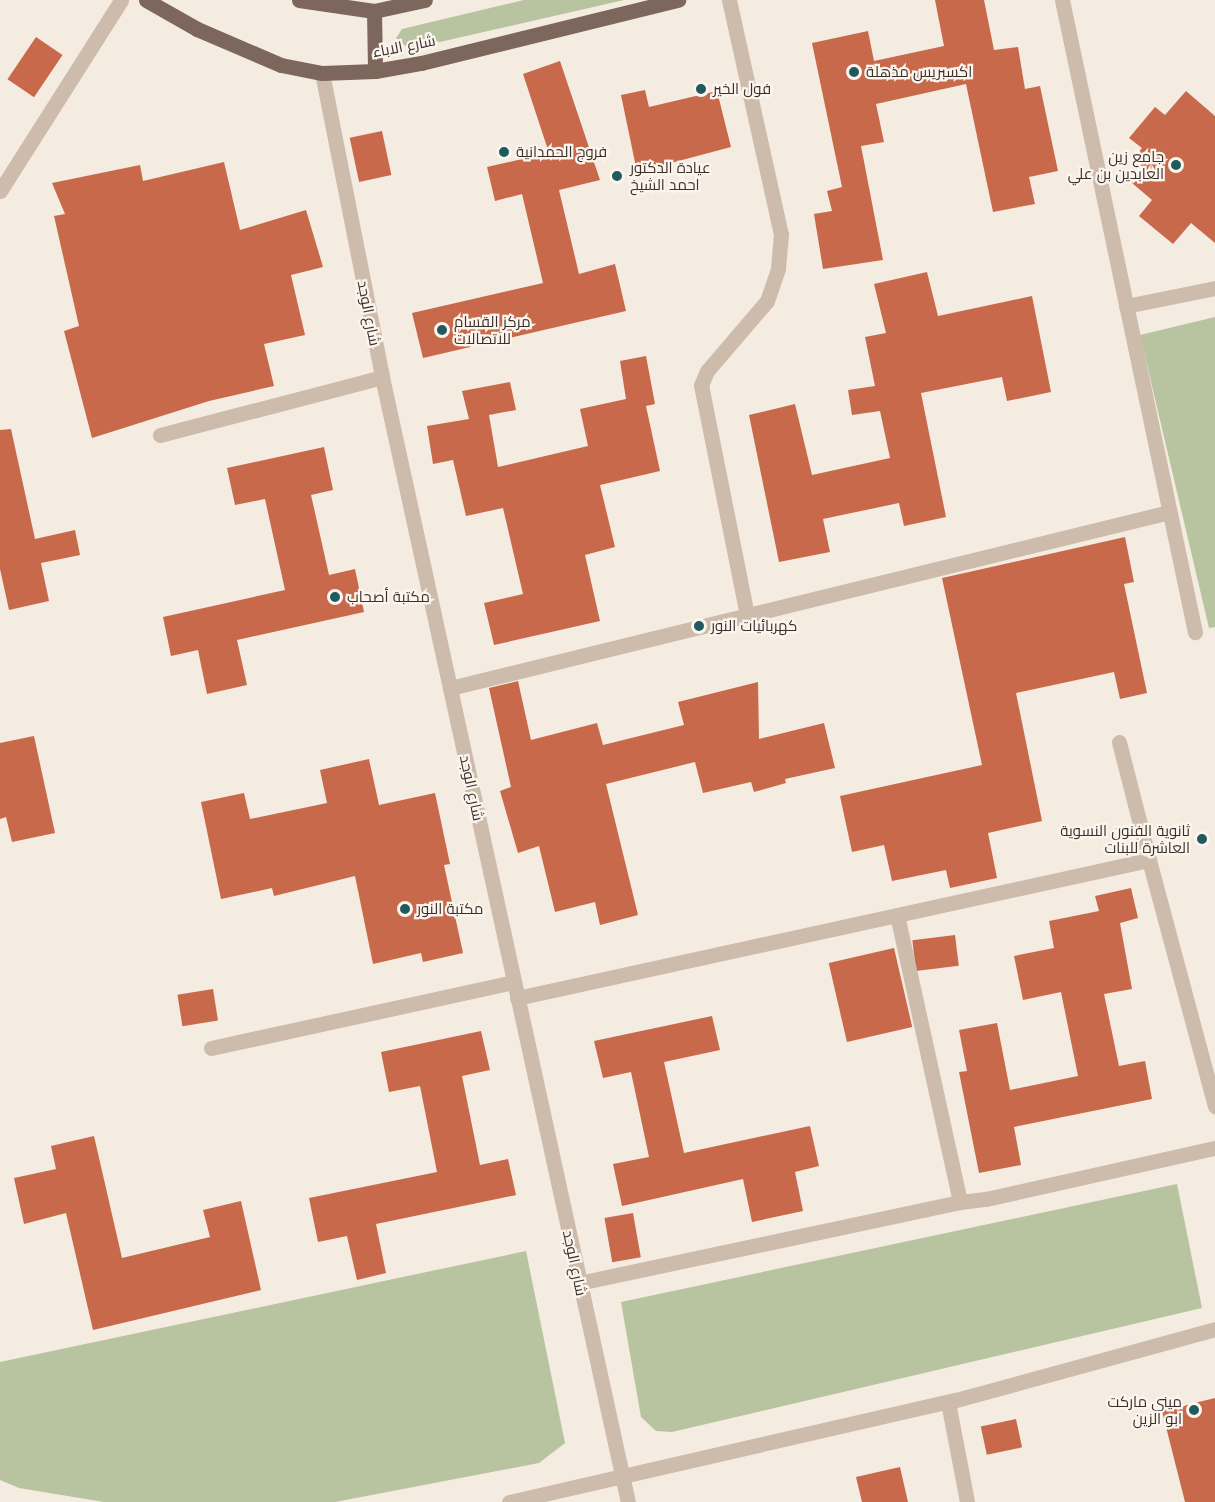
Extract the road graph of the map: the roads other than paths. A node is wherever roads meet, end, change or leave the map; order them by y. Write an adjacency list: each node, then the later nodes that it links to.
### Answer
1 (121, 0): 11 (street)
2 (146, 0): 10 (main road, شارع الاباء)
3 (299, 0): 8 (main road)
4 (424, 0): 8 (main road)
5 (678, 0): 9 (main road, شارع الاباء)
6 (729, 0): 17 (street)
7 (1062, 0): 13 (street)
8 (374, 11): 9 (main road)
9 (375, 71): 10 (main road, شارع الاباء)
10 (322, 73): 14 (street, شارع الوجد)
11 (0, 191)
12 (1215, 288): 13 (street)
13 (1126, 306): 16 (street)
14 (382, 377): 15 (street); 19 (street, شارع الوجد)
15 (160, 435)
16 (1169, 512): 17 (street); 18 (street)
17 (747, 615): 19 (street)
18 (1195, 632)
19 (450, 688): 23 (street, شارع الوجد)
20 (1119, 742): 21 (street)
21 (1149, 860): 22 (street); 26 (street)
22 (897, 915): 24 (street); 28 (street)
23 (514, 982): 24 (street, شارع الوجد); 25 (street)
24 (517, 998): 29 (street, شارع الوجد)
25 (211, 1048)
26 (1215, 1106)
27 (1215, 1148): 28 (street)
28 (960, 1202): 29 (street)
29 (579, 1283): 32 (street, شارع الوجد)
30 (1215, 1329): 31 (street)
31 (948, 1402): 32 (street); 35 (street)
32 (622, 1478): 33 (street); 34 (street, شارع الوجد)
33 (509, 1502)
34 (628, 1502)
35 (967, 1502)

